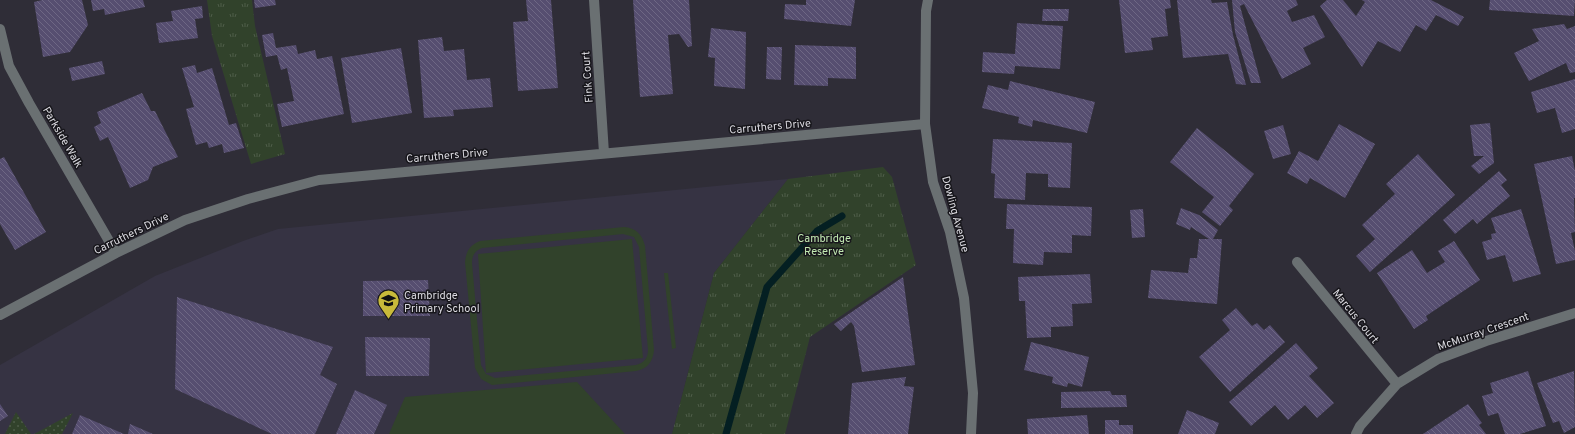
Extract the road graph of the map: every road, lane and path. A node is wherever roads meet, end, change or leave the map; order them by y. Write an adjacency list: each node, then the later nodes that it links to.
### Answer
1 (594, 0): 5 (street, Fink Court)
2 (928, 0): 4 (street, Dowling Avenue)
3 (0, 29): 6 (street, Parkside Walk)
4 (925, 124): 5 (street, Carruthers Drive); 11 (street, Dowling Avenue)
5 (604, 153): 6 (street, Carruthers Drive)
6 (116, 252): 9 (street, Carruthers Drive)
7 (1297, 262): 10 (street, Marcus Court)
8 (1575, 313): 10 (street, McMurray Crescent)
9 (0, 315)
10 (1397, 384): 12 (street, McMurray Crescent)
11 (971, 434)
12 (1356, 434)

